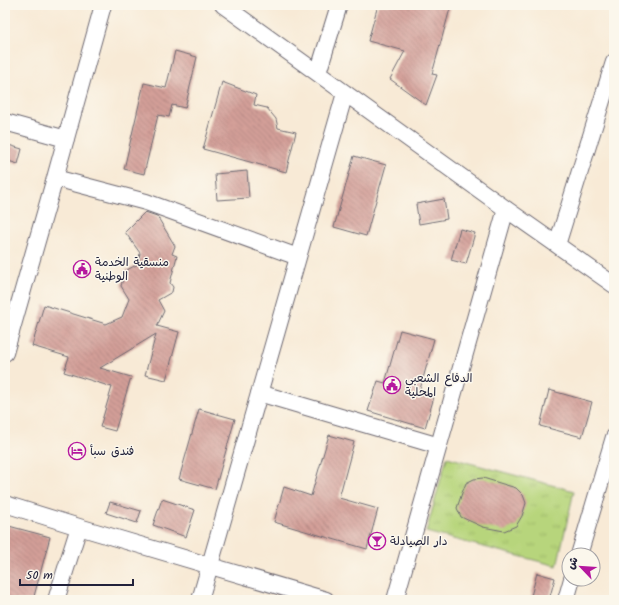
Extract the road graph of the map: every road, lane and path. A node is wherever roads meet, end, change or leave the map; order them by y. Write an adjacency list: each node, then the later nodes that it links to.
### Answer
1 (103, 5): 8 (street)
2 (223, 5): 5 (street)
3 (339, 5): 5 (street)
4 (614, 62): 11 (street)
5 (318, 73): 6 (street)
6 (345, 93): 10 (street); 12 (street)
7 (5, 122): 8 (street)
8 (66, 139): 9 (street)
9 (55, 178): 12 (street); 14 (street)
10 (506, 209): 11 (street); 17 (street)
11 (557, 245): 13 (street)
12 (298, 257): 15 (street)
13 (614, 285)
14 (5, 353)
15 (259, 393): 17 (street); 21 (street)
16 (614, 436): 20 (street)
17 (439, 446): 26 (street)
18 (5, 504): 19 (street)
19 (78, 527): 21 (street); 23 (street)
20 (581, 547)
21 (210, 566): 24 (street); 25 (street)
22 (570, 587): 27 (street)
23 (56, 600)
24 (200, 600)
25 (326, 600)
26 (395, 600)
27 (566, 600)

